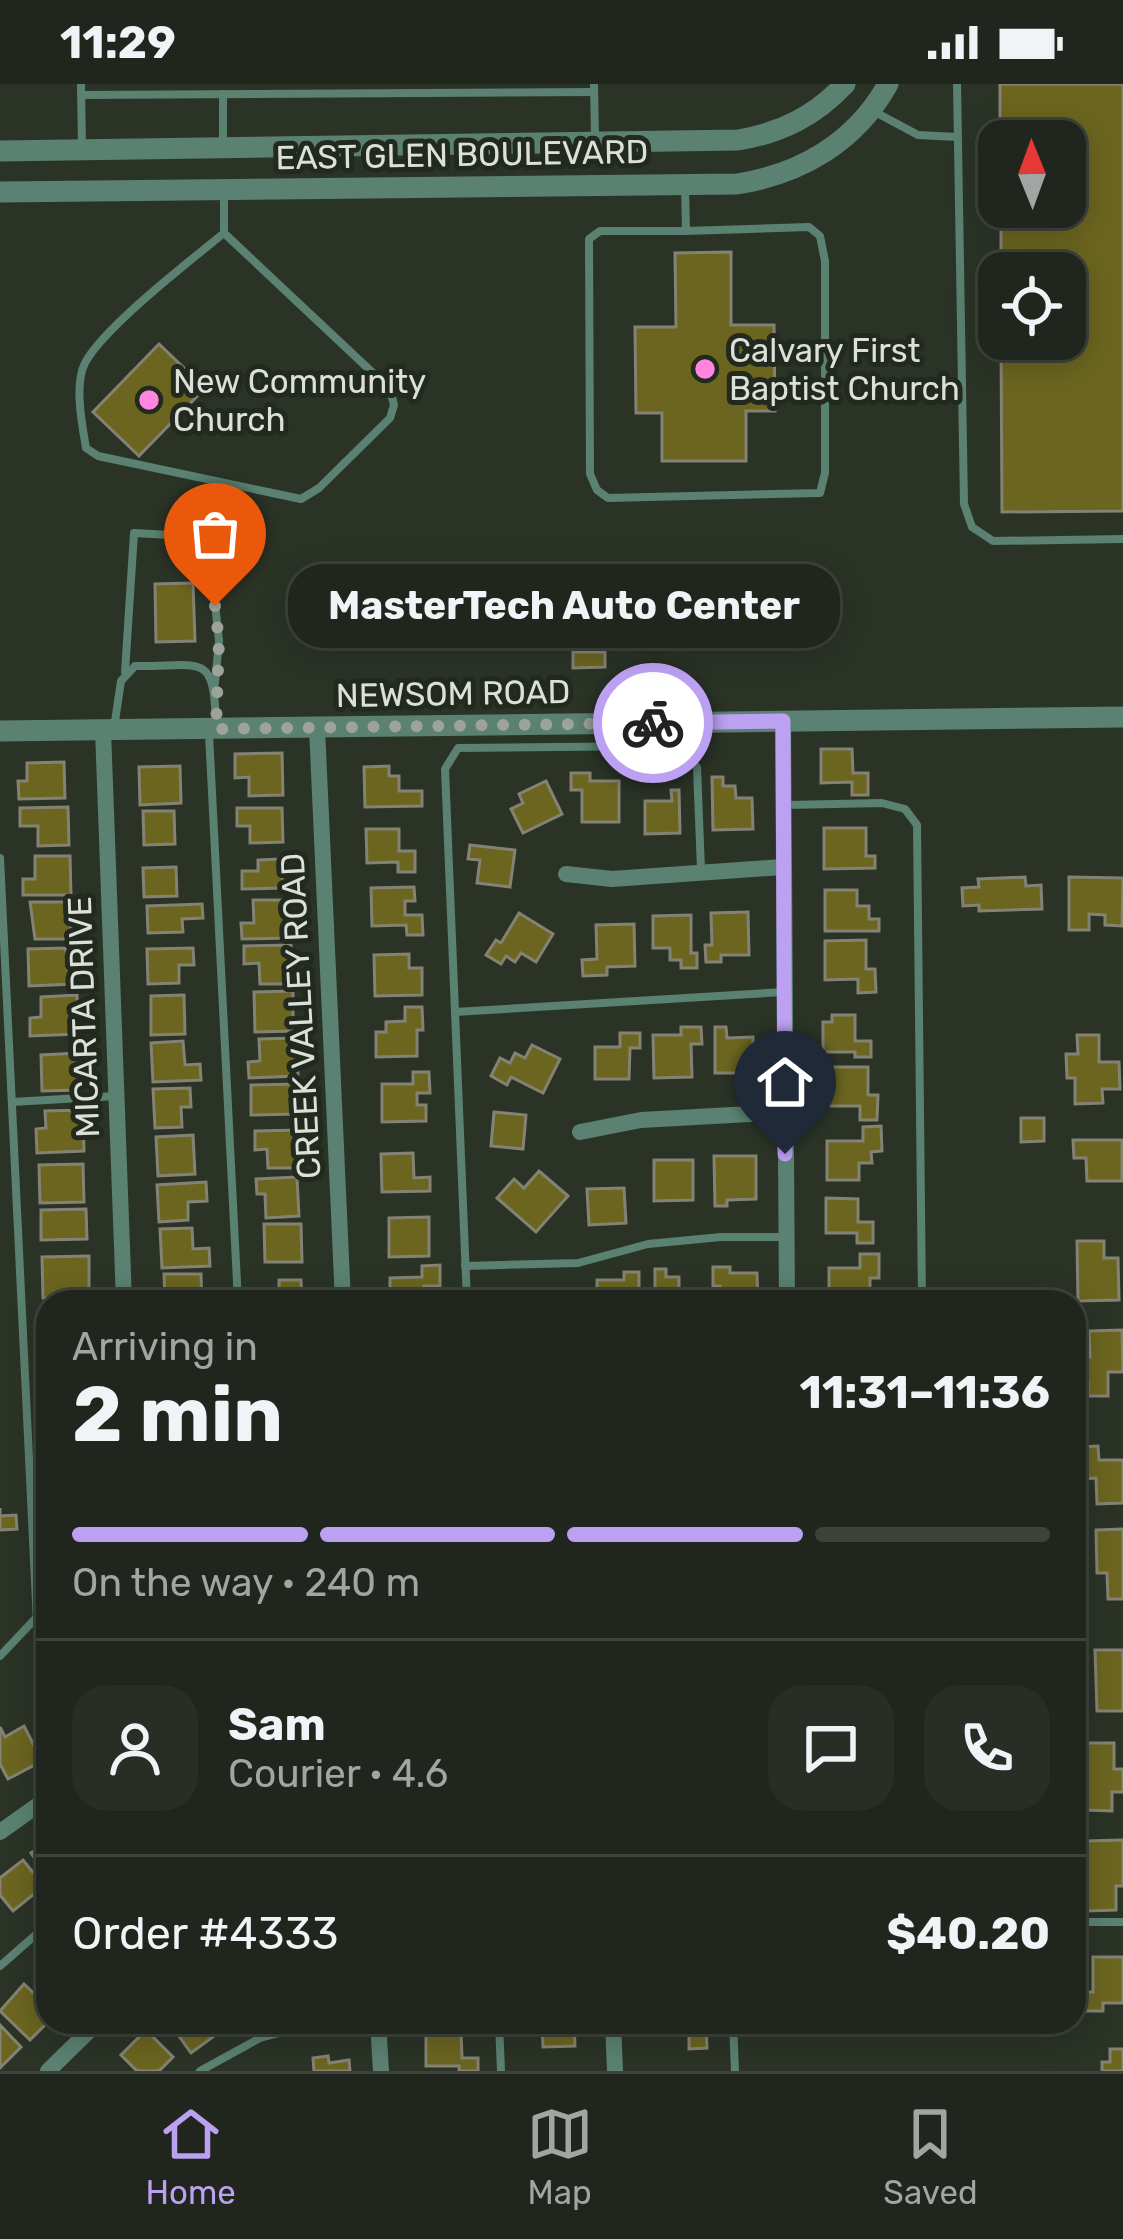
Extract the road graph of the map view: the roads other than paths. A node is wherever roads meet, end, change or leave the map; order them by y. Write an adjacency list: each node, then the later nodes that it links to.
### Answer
1 (845, 84): 7 (street); 9 (street, EAST GLEN BOULEVARD)
2 (888, 84): 7 (street, EAST GLEN BOULEVARD)
3 (957, 84): 8 (lane)
4 (594, 88): 6 (lane); 10 (lane)
5 (81, 89): 6 (lane); 12 (lane)
6 (223, 94): 11 (lane)
7 (871, 110): 8 (lane); 14 (street, EAST GLEN BOULEVARD)
8 (957, 137): 19 (lane)
9 (684, 141): 10 (street, EAST GLEN BOULEVARD); 14 (street)
10 (595, 142): 11 (street, EAST GLEN BOULEVARD)
11 (223, 148): 12 (street, EAST GLEN BOULEVARD); 15 (street)
12 (82, 150): 13 (street, EAST GLEN BOULEVARD)
13 (0, 151)
14 (685, 185): 15 (street, EAST GLEN BOULEVARD); 17 (lane)
15 (224, 190): 16 (street, EAST GLEN BOULEVARD); 18 (lane)
16 (0, 192)
17 (686, 231): 17 (lane)
18 (224, 233): 18 (lane)
19 (1123, 539)
20 (125, 672): 21 (lane); 21 (lane); 26 (lane)
21 (214, 683): 25 (lane)
22 (1123, 717): 23 (street, NEWSOM ROAD)
23 (783, 721): 24 (street, NEWSOM ROAD); 28 (street)
24 (317, 728): 25 (street, NEWSOM ROAD); 43 (street, CREEK VALLEY ROAD)
25 (212, 729): 26 (street, NEWSOM ROAD); 42 (lane)
26 (108, 730): 27 (street, NEWSOM ROAD); 35 (street, MICARTA DRIVE)
27 (0, 731)
28 (783, 805): 30 (street); 46 (lane)
29 (0, 858): 36 (lane)
30 (784, 867): 31 (street); 33 (street)
31 (701, 871): 32 (street); 34 (lane)
32 (566, 874)
33 (784, 992): 34 (lane); 37 (street)
34 (455, 1012): 40 (lane)
35 (116, 1096): 36 (lane); 41 (street, MICARTA DRIVE)
36 (12, 1102): 47 (lane)
37 (785, 1112): 38 (street); 39 (street)
38 (580, 1132)
39 (786, 1237): 40 (lane); 45 (street)
40 (465, 1266): 44 (lane)
41 (124, 1290)
42 (237, 1290)
43 (342, 1290)
44 (466, 1290)
45 (787, 1290)
46 (922, 1290)
47 (36, 1597)
48 (36, 1619): 49 (lane)
49 (0, 1656)
50 (36, 1806): 51 (street)
51 (0, 1832)
52 (1086, 1922): 53 (lane)
53 (1123, 1922)
54 (36, 1934): 55 (lane)
55 (0, 1966)
56 (86, 2034): 62 (street)
57 (275, 2034): 63 (lane)
58 (379, 2034): 64 (street)
59 (499, 2034): 65 (lane)
60 (613, 2034): 66 (street)
61 (733, 2034): 67 (lane)
62 (49, 2071)
63 (200, 2071)
64 (381, 2071)
65 (501, 2071)
66 (615, 2071)
67 (735, 2071)

